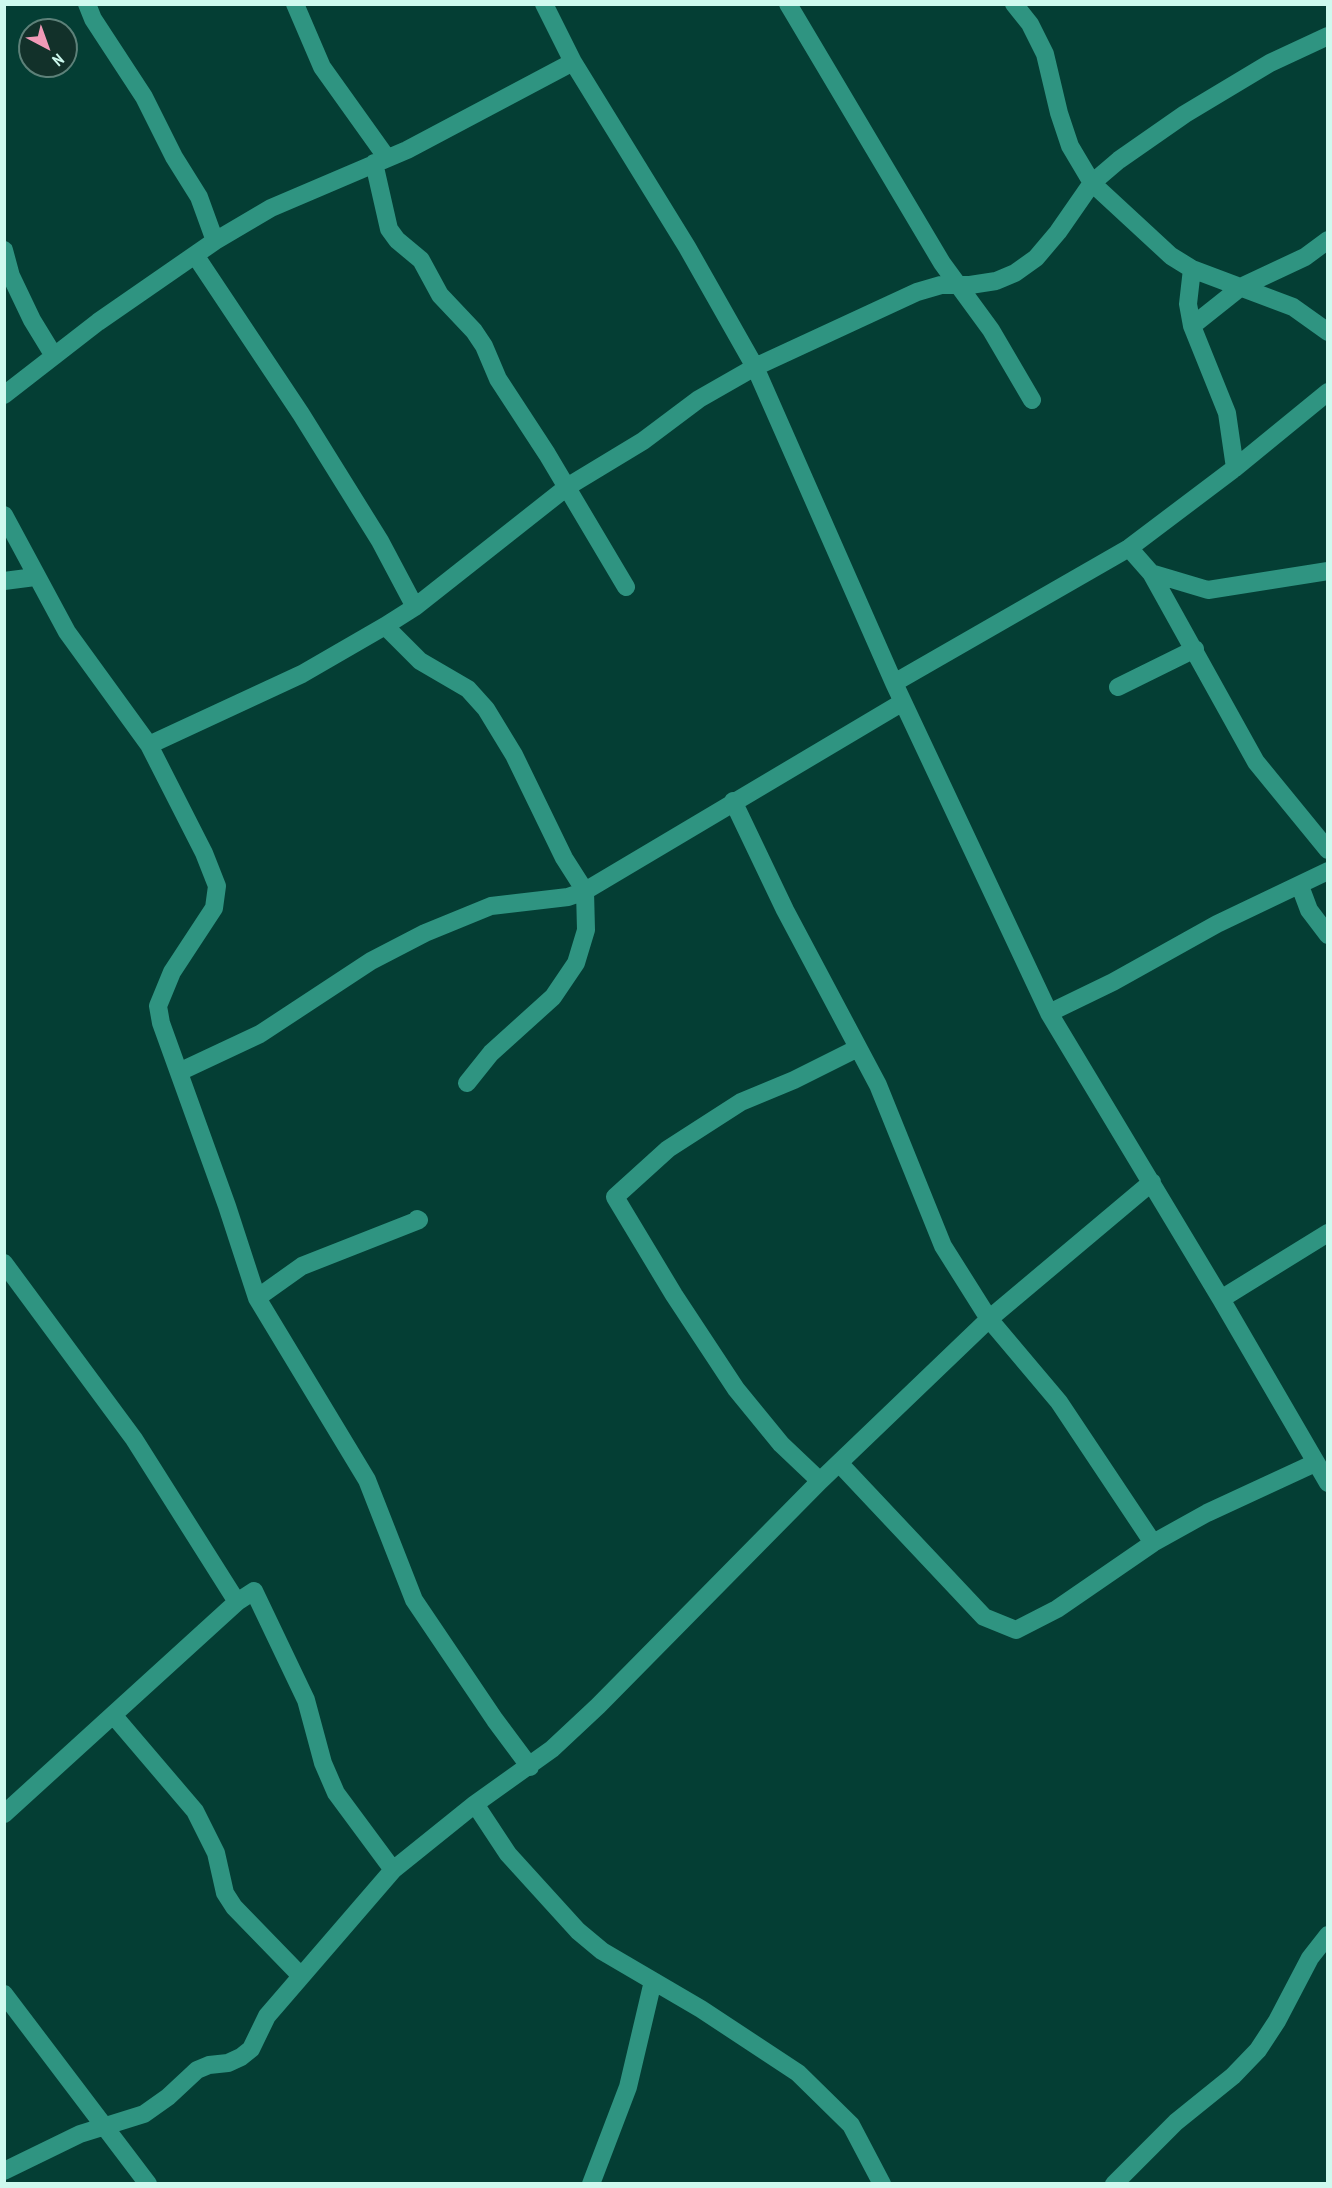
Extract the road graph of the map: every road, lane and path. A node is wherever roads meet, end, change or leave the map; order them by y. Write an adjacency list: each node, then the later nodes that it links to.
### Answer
1 (87, 4): 11 (street)
2 (296, 4): 8 (street)
3 (544, 4): 7 (street)
4 (788, 4): 15 (street)
5 (1014, 4): 9 (street)
6 (1328, 36): 9 (street)
7 (573, 62): 8 (street); 20 (street)
8 (380, 161): 11 (street); 25 (street)
9 (1092, 183): 14 (street); 15 (street)
10 (1328, 240): 16 (street)
11 (215, 241): 13 (street)
12 (4, 250): 19 (street)
13 (195, 255): 19 (street); 33 (street)
14 (1192, 269): 16 (street); 17 (street)
15 (958, 285): 20 (street); 23 (street)
16 (1241, 287): 17 (street); 18 (street)
17 (1192, 326): 24 (street)
18 (1328, 332)
19 (54, 356): 22 (street)
20 (755, 367): 25 (street); 36 (street)
21 (1328, 392): 24 (street)
22 (4, 395)
23 (1032, 400)
24 (1235, 468): 27 (street)
25 (567, 487): 32 (street); 33 (street)
26 (4, 514): 30 (street)
27 (1129, 548): 29 (street); 36 (street)
28 (1328, 571): 29 (street)
29 (1151, 573): 35 (street)
30 (35, 577): 31 (street); 39 (street)
31 (4, 581)
32 (626, 587)
33 (415, 607): 34 (street)
34 (384, 626): 39 (street); 44 (street)
35 (1195, 649): 37 (street); 41 (street)
36 (894, 683): 38 (street)
37 (1118, 687)
38 (903, 702): 40 (street); 46 (street)
39 (149, 745): 48 (street)
40 (733, 801): 44 (street); 47 (street)
41 (1328, 850)
42 (1328, 871): 43 (street)
43 (1300, 886): 45 (street); 46 (street)
44 (585, 891): 48 (street); 49 (street)
45 (1328, 934)
46 (1049, 1013): 50 (street)
47 (858, 1048): 56 (street); 59 (street)
48 (178, 1072): 54 (street)
49 (467, 1083)
50 (1152, 1182): 55 (street); 56 (street)
51 (417, 1219): 54 (street)
52 (1328, 1233): 55 (street)
53 (4, 1263): 62 (street)
54 (257, 1298): 64 (street)
55 (1221, 1299): 58 (street)
56 (989, 1319): 57 (street); 61 (street)
57 (839, 1463): 59 (street); 61 (street)
58 (1315, 1463): 60 (street); 61 (street)
59 (820, 1481): 64 (street)
60 (1328, 1484)
61 (1153, 1543)
62 (237, 1602): 63 (street); 67 (street)
63 (114, 1716): 66 (street); 69 (street)
64 (530, 1767): 65 (street)
65 (475, 1804): 67 (street); 70 (street)
66 (4, 1814)
67 (393, 1870): 69 (street)
68 (1328, 1935): 77 (street)
69 (301, 1976): 72 (street)
70 (653, 1981): 75 (street); 76 (street)
71 (4, 1994): 72 (street)
72 (107, 2127): 73 (street); 74 (street)
73 (4, 2171)
74 (148, 2184)
75 (591, 2184)
76 (882, 2184)
77 (1114, 2184)

